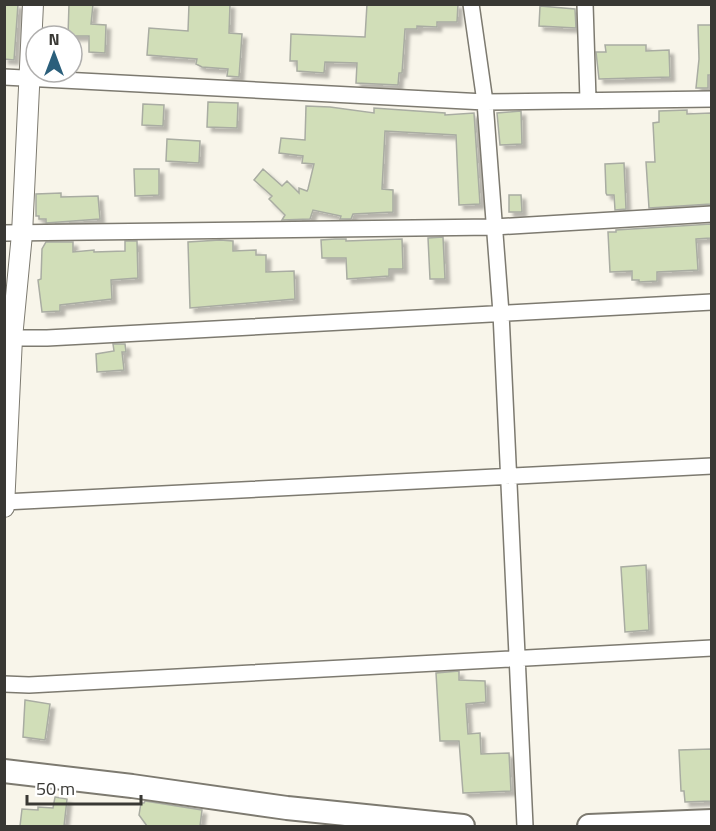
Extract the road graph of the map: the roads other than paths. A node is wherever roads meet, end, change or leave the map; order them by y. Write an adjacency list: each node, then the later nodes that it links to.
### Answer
1 (33, 4): 4 (street)
2 (471, 4): 11 (street)
3 (585, 4): 10 (street)
4 (32, 24)
5 (4, 77): 6 (street)
6 (24, 79)
7 (84, 82): 11 (street)
8 (29, 84): 14 (street)
9 (711, 99): 10 (street)
10 (588, 100): 11 (street)
11 (484, 102): 13 (street)
12 (711, 214): 13 (street)
13 (494, 227): 14 (street); 16 (street)
14 (13, 234): 17 (street)
15 (711, 302): 16 (street)
16 (501, 313): 17 (street); 19 (street)
17 (8, 338): 20 (street)
18 (711, 466): 19 (street)
19 (507, 477): 20 (street); 22 (street)
20 (5, 504)
21 (711, 648): 22 (street)
22 (516, 659): 23 (street); 27 (street)
23 (4, 684)
24 (4, 771): 26 (main road)
25 (711, 821): 28 (main road)
26 (463, 826)
27 (525, 826)
28 (589, 826)

